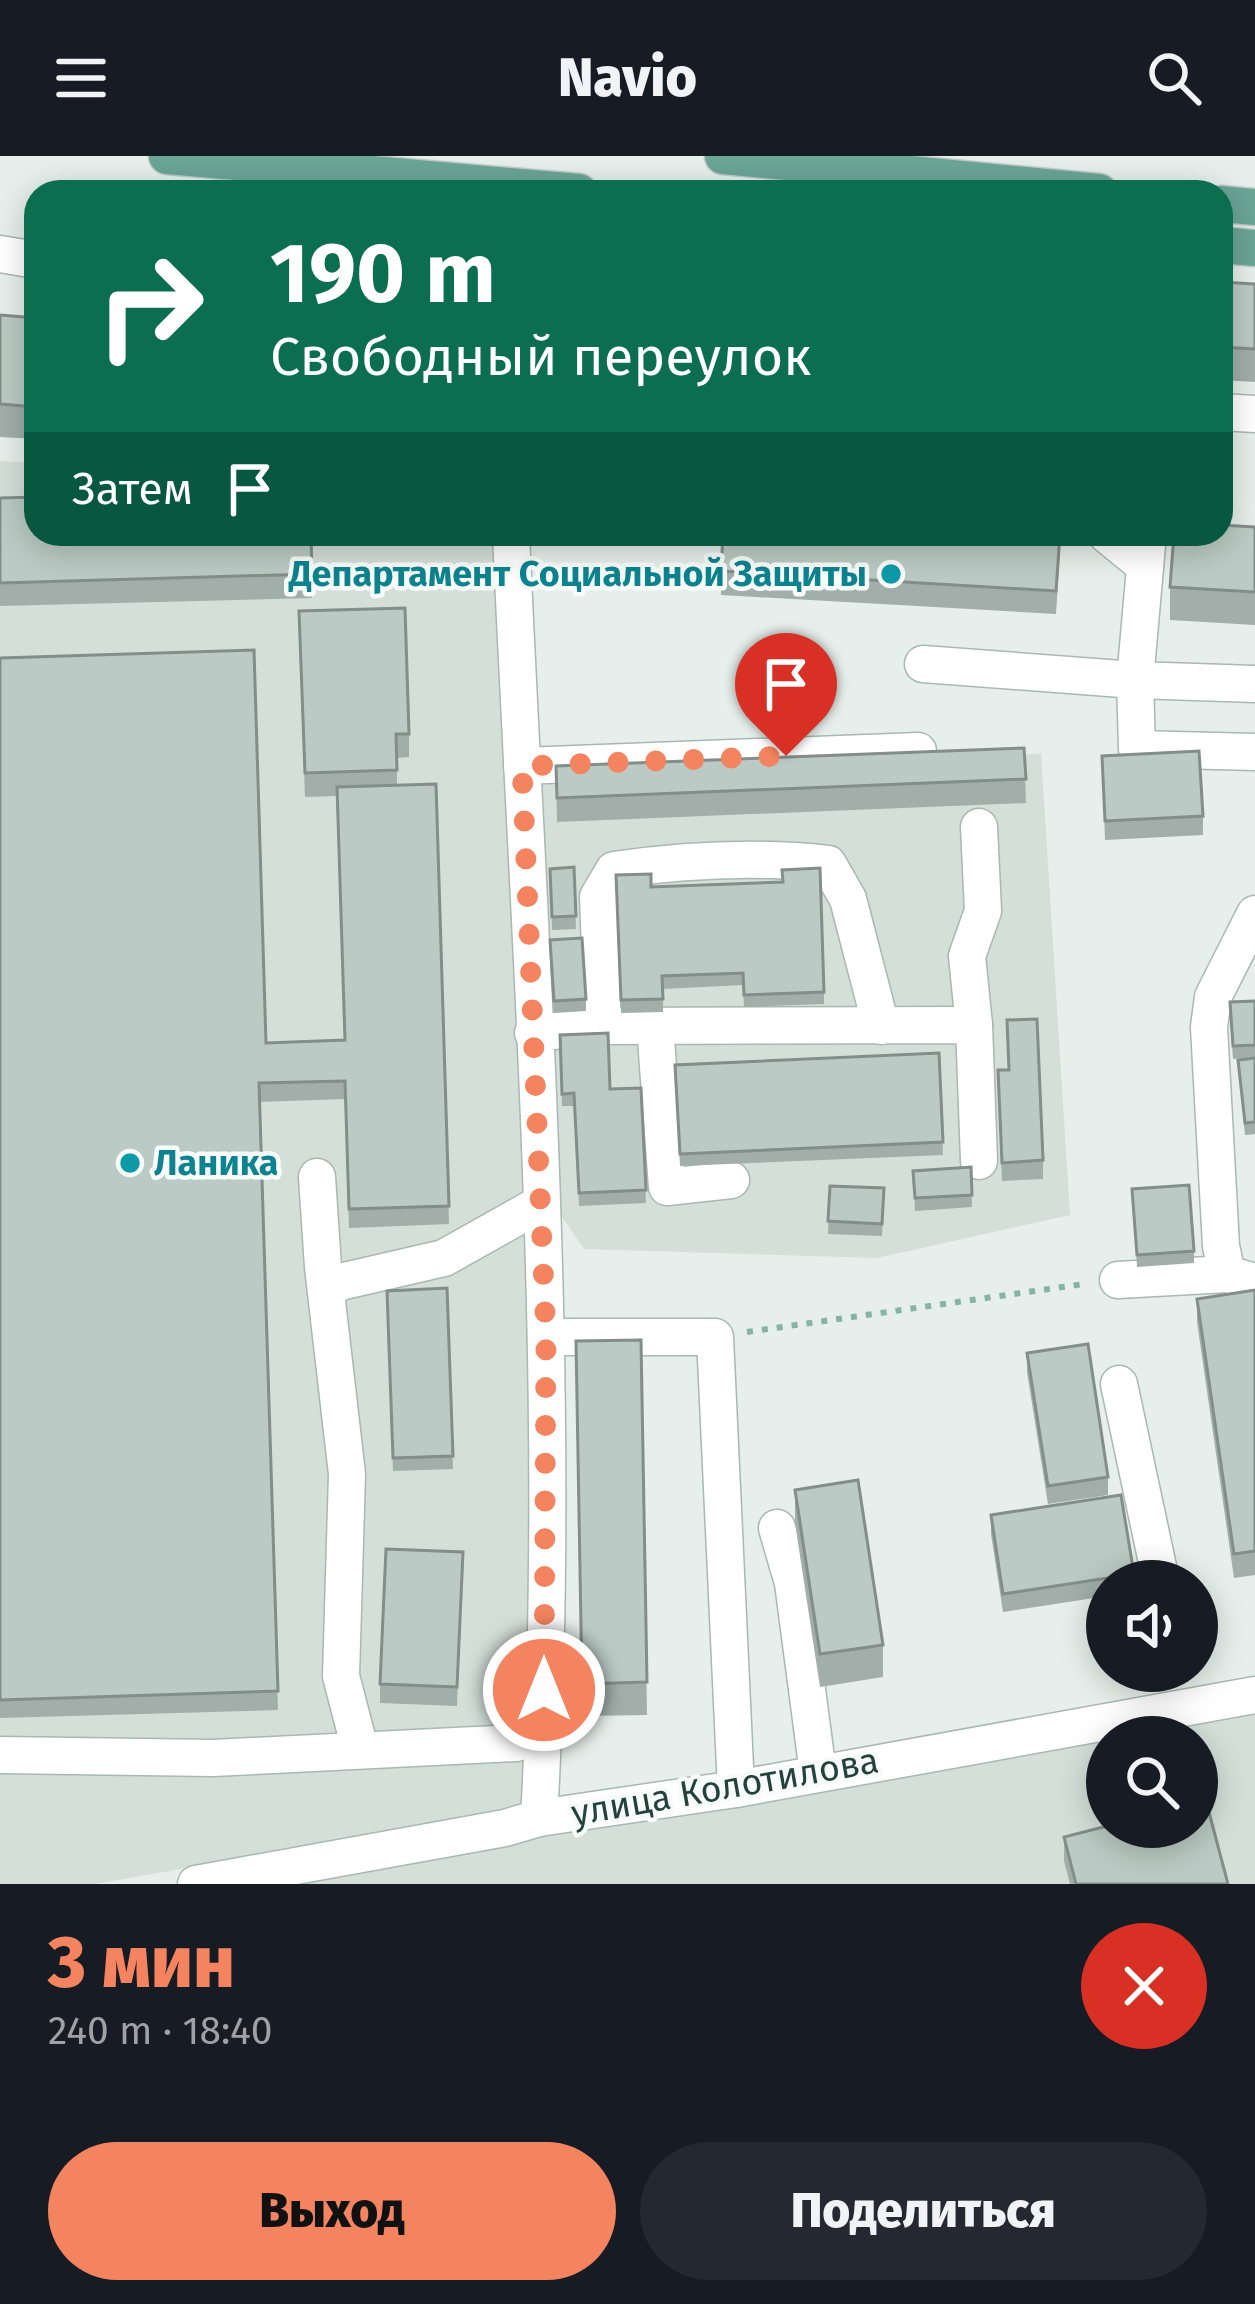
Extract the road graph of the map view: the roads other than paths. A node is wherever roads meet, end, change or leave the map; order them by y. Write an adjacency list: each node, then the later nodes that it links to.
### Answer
1 (166, 156): 3 (main road)
2 (723, 156): 4 (main road)
3 (505, 178)
4 (974, 180)
5 (512, 546): 12 (street)
6 (1146, 550): 8 (street)
7 (922, 664): 8 (street)
8 (1135, 680): 9 (street); 11 (street)
9 (1255, 684)
10 (918, 751): 12 (street)
11 (1255, 752)
12 (522, 766): 19 (street)
13 (979, 827): 15 (street)
14 (1255, 914): 24 (street)
15 (974, 1025): 18 (street); 20 (street)
16 (603, 1026): 17 (street); 18 (street); 19 (street)
17 (655, 1026): 18 (street); 22 (street)
18 (881, 1026)
19 (533, 1033): 23 (street)
20 (979, 1161)
21 (317, 1177): 26 (street)
22 (731, 1180)
23 (540, 1204): 26 (street); 27 (street)
24 (1241, 1278): 25 (street)
25 (1118, 1280)
26 (326, 1291): 35 (street)
27 (546, 1337): 34 (street); 38 (street)
28 (1119, 1384): 30 (street)
29 (777, 1528): 37 (street)
30 (1157, 1560)
31 (1166, 1692): 37 (street, улица Колотилова)
32 (1194, 1692): 33 (street, улица Колотилова)
33 (1253, 1704)
34 (544, 1734): 35 (street); 39 (street)
35 (360, 1749): 36 (street)
36 (0, 1755)
37 (818, 1773): 38 (street, улица Колотилова)
38 (736, 1789): 39 (street, улица Колотилова)
39 (538, 1818): 40 (street, улица Колотилова)
40 (196, 1884)

